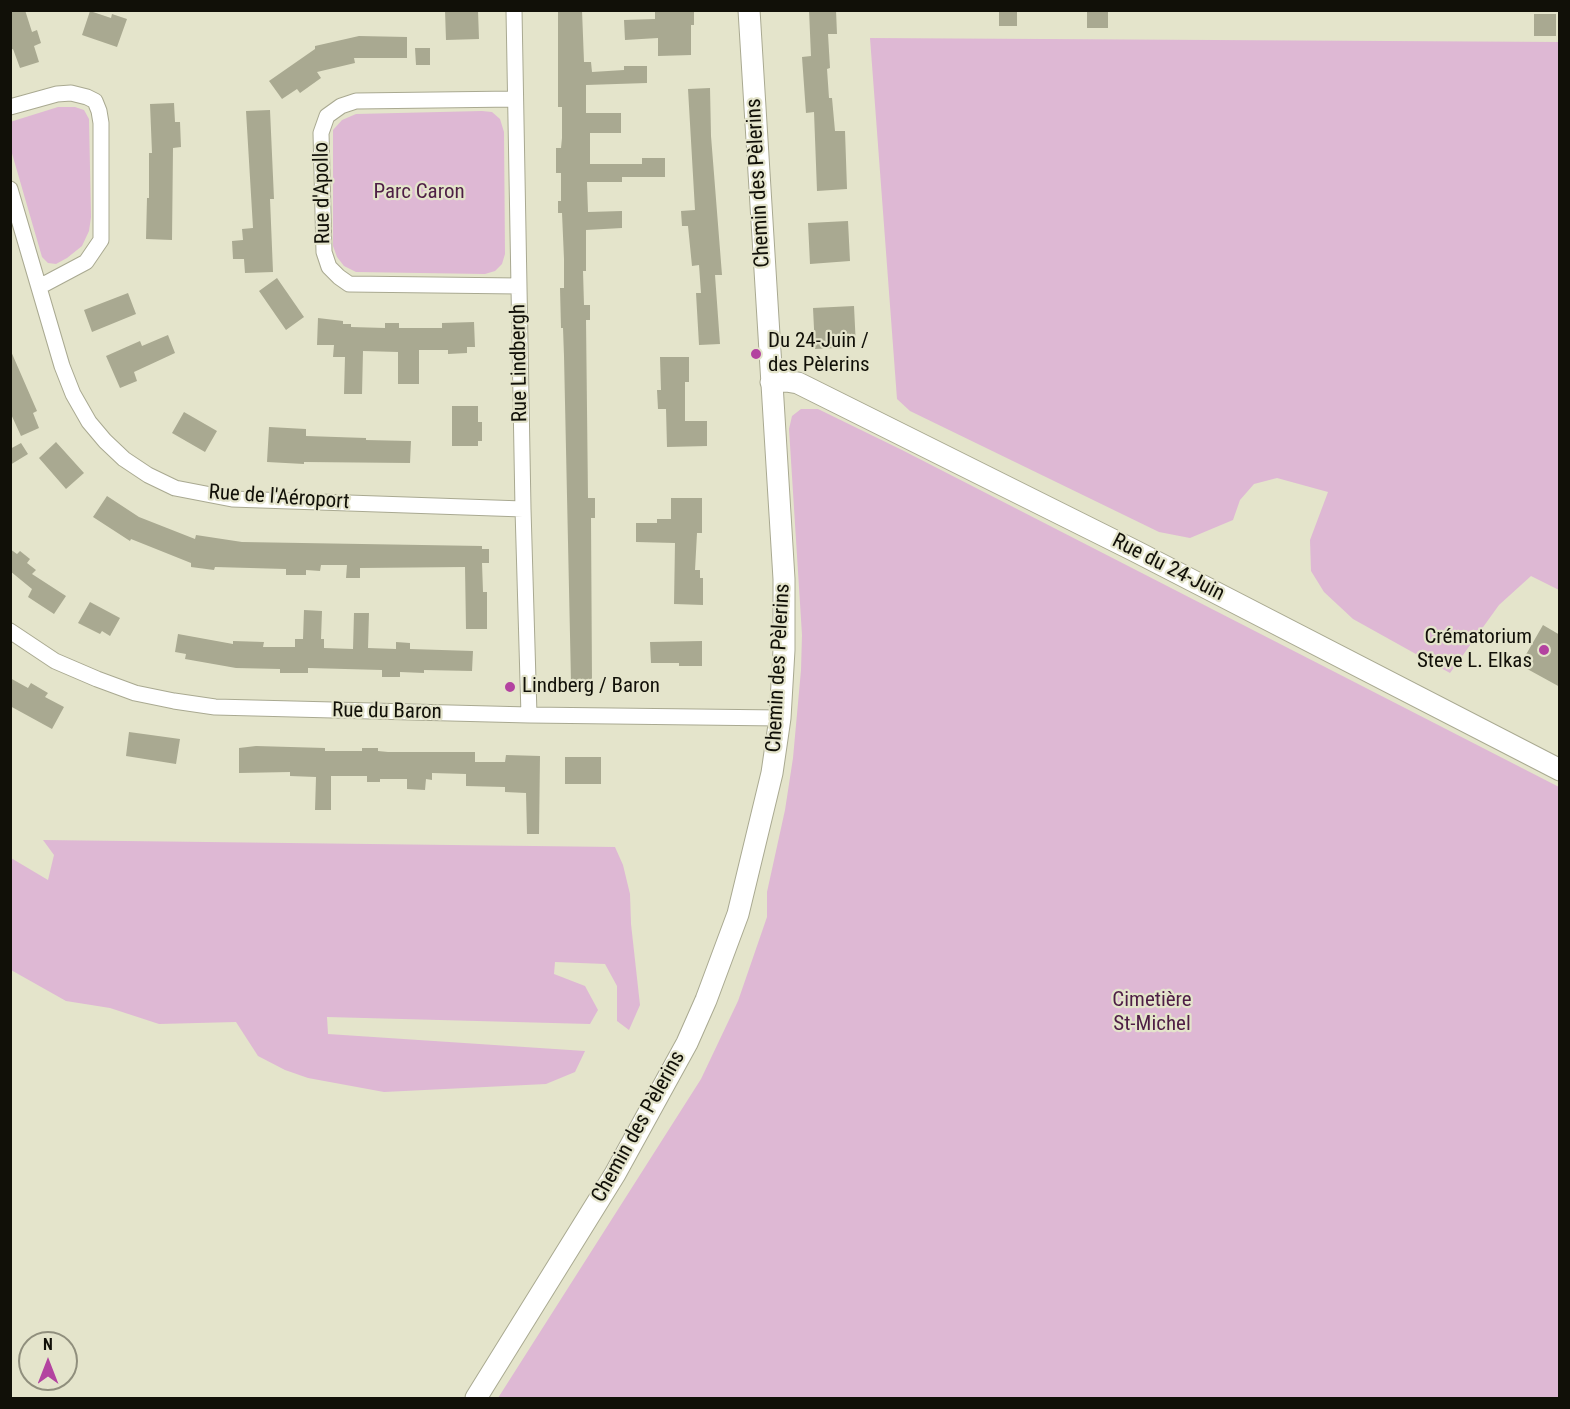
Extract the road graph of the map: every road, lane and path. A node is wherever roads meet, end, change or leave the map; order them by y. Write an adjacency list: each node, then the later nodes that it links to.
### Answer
1 (514, 10): 3 (street, Rue Lindbergh)
2 (749, 10): 8 (street, Chemin des Pèlerins)
3 (515, 99): 6 (street, Rue Lindbergh); 6 (street, Rue d'Apollo)
4 (10, 107): 7 (street)
5 (10, 189): 7 (street, Rue de l'Aéroport)
6 (519, 286): 9 (street, Rue Lindbergh)
7 (39, 287): 9 (street, Rue de l'Aéroport)
8 (771, 382): 12 (street, Chemin des Pèlerins); 13 (street, Rue du 24-Juin)
9 (523, 508): 11 (street, Rue Lindbergh)
10 (10, 631): 11 (street, Rue du Baron)
11 (529, 716): 12 (street, Rue du Baron)
12 (780, 718): 14 (street, Chemin des Pèlerins)
13 (1560, 770)
14 (476, 1398)

